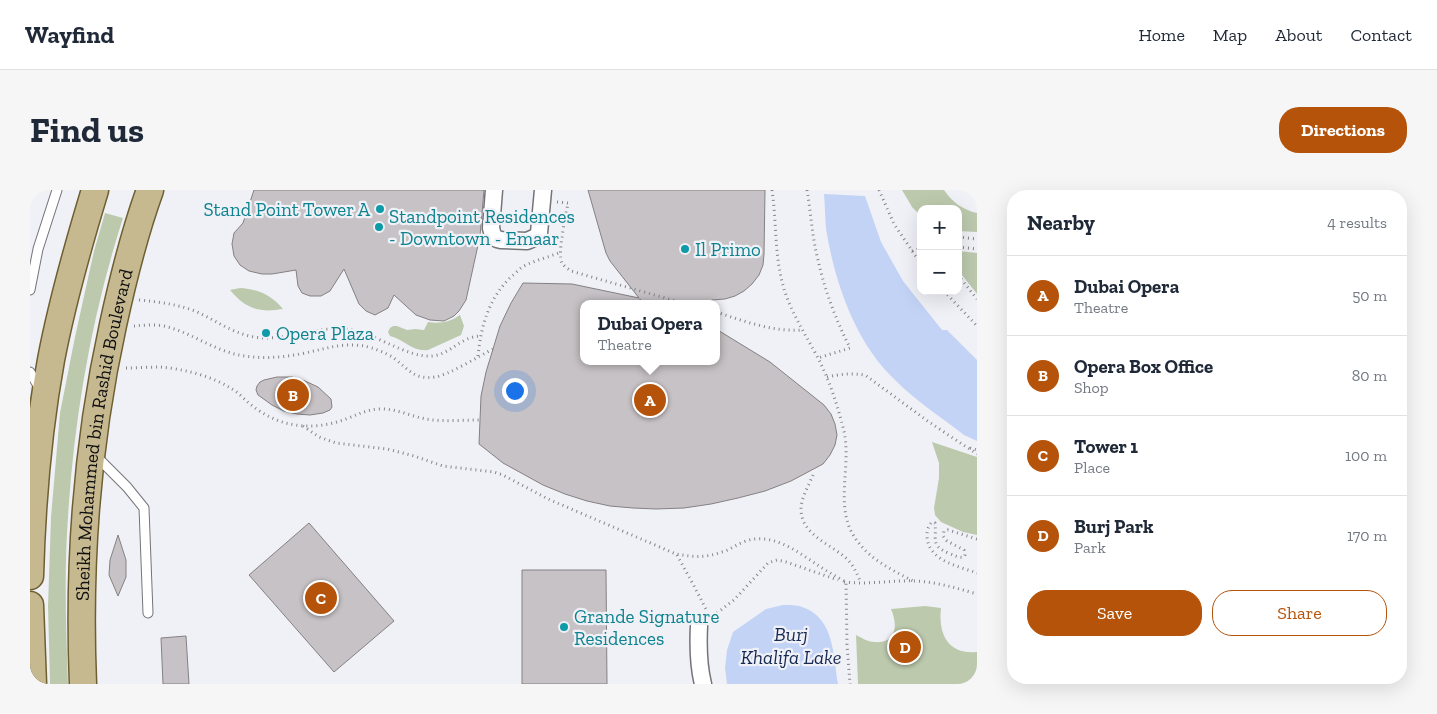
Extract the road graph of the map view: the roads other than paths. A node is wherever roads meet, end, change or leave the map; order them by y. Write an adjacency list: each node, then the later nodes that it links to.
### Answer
1 (57, 190): 6 (lane)
2 (95, 190): 9 (main road)
3 (150, 190): 10 (main road, Sheikh Mohammed bin Rashid Boulevard)
4 (494, 190): 5 (street)
5 (542, 196)
6 (34, 248): 7 (lane)
7 (30, 290)
8 (30, 372): 9 (lane)
9 (46, 398): 11 (main road)
10 (91, 451): 13 (lane); 16 (main road, Sheikh Mohammed bin Rashid Boulevard)
11 (30, 576)
12 (30, 605): 15 (main road)
13 (148, 613)
14 (699, 626): 17 (street)
15 (33, 684)
16 (83, 684)
17 (703, 684)

